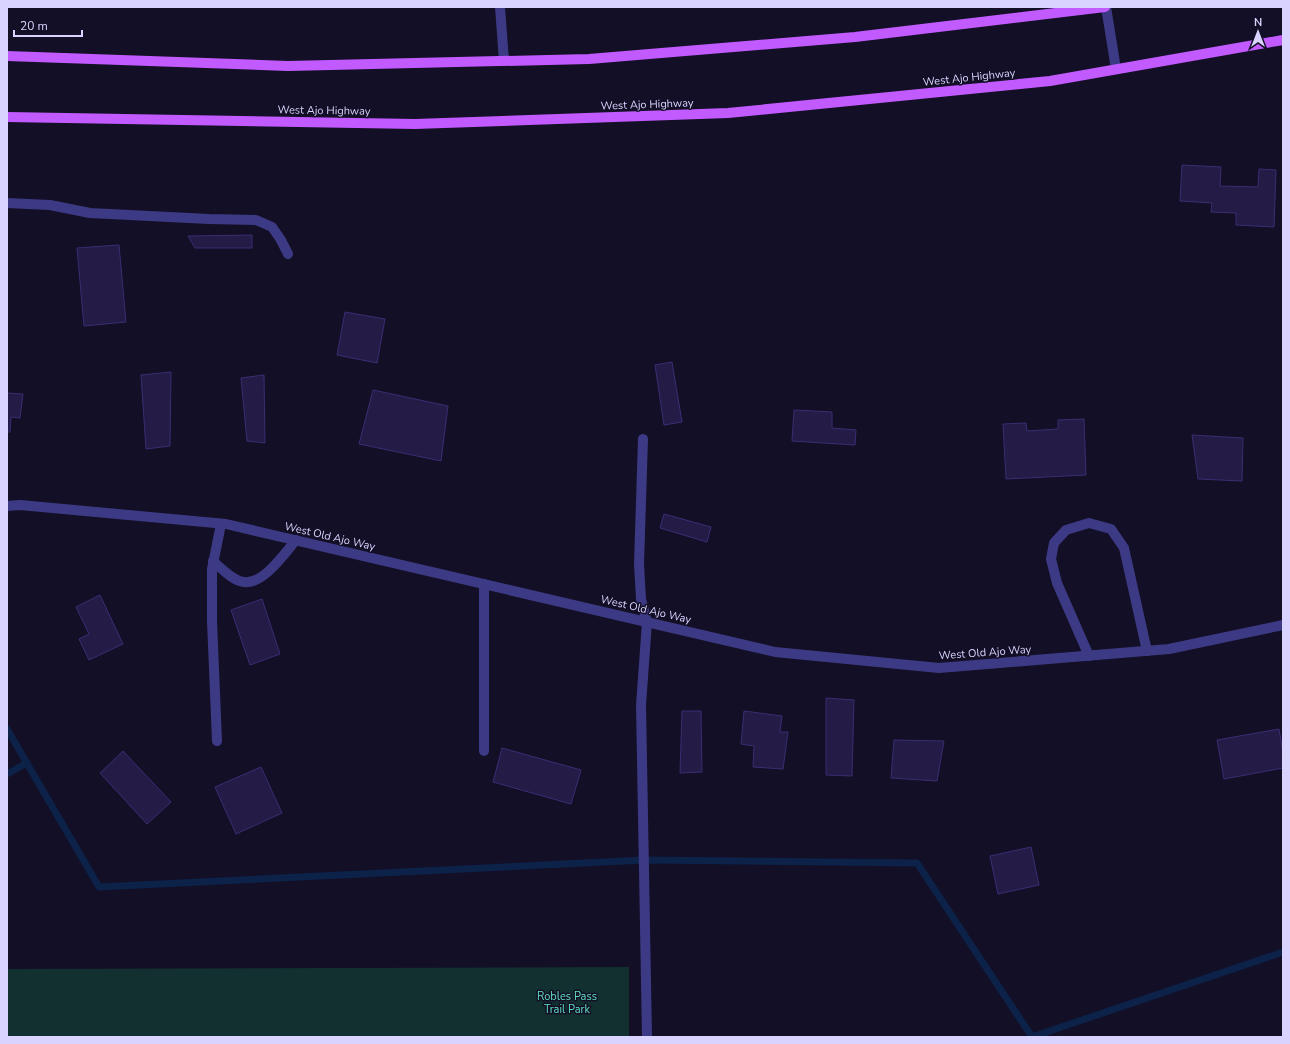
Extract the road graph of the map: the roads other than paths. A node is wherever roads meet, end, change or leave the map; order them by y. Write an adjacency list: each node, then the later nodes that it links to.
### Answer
1 (500, 7): 5 (street)
2 (1106, 7): 5 (main road); 6 (street)
3 (1283, 40): 6 (main road, West Ajo Highway)
4 (7, 56): 5 (main road)
5 (504, 61)
6 (1116, 69): 7 (main road, West Ajo Highway)
7 (7, 117)
8 (7, 203): 9 (street)
9 (288, 254)
10 (643, 439): 16 (street)
11 (7, 506): 12 (street, West Old Ajo Way)
12 (221, 524): 13 (street, West Old Ajo Way); 14 (street)
13 (296, 540): 14 (street); 15 (street, West Old Ajo Way)
14 (213, 561): 20 (street)
15 (484, 584): 16 (street, West Old Ajo Way); 21 (street)
16 (646, 622): 19 (street, West Old Ajo Way); 22 (street)
17 (1283, 625): 18 (street, West Old Ajo Way)
18 (1147, 651): 19 (street, West Old Ajo Way); 19 (street)
19 (1089, 656)
20 (217, 741)
21 (484, 751)
22 (647, 1037)

